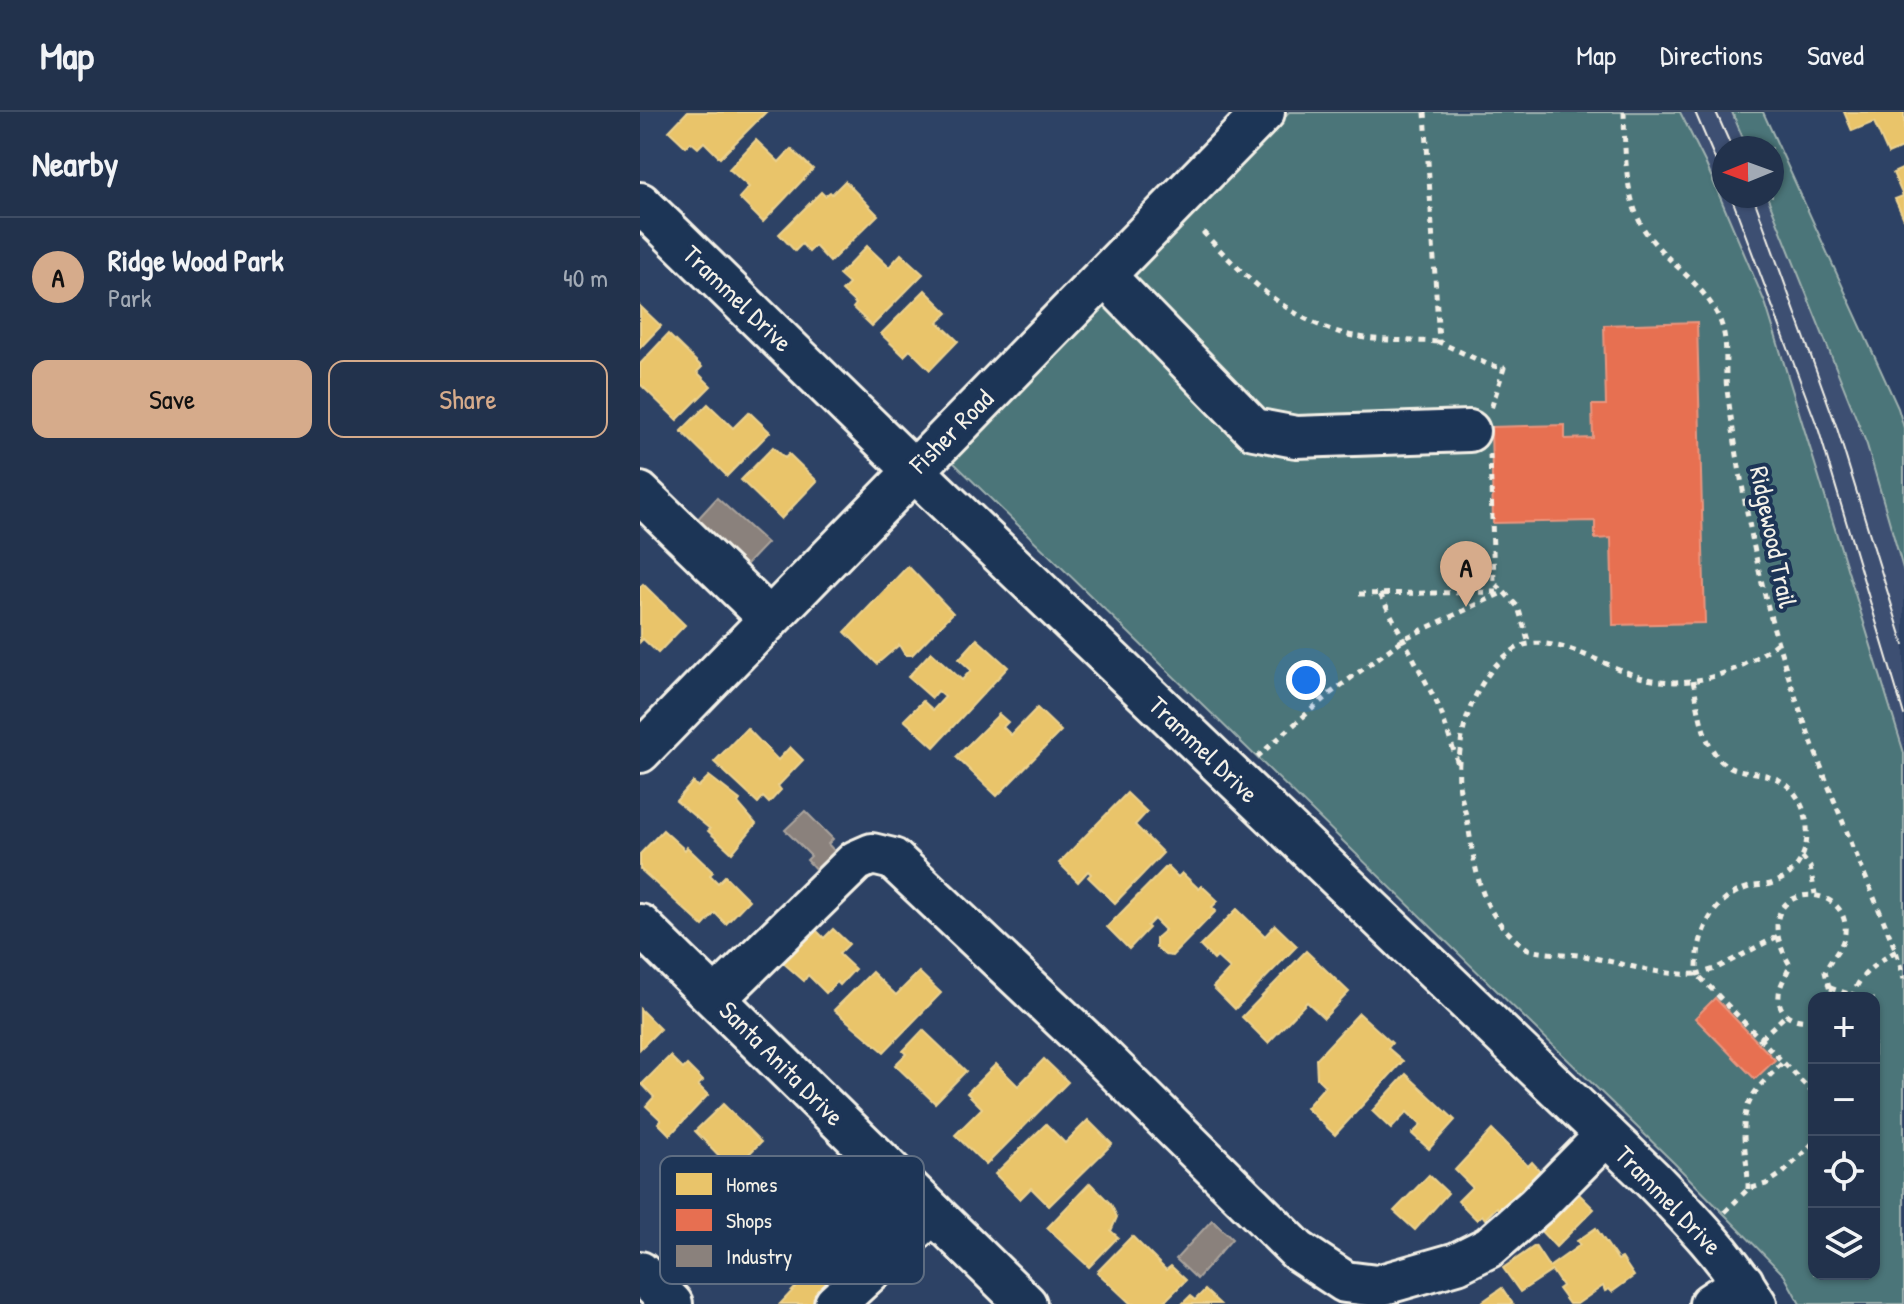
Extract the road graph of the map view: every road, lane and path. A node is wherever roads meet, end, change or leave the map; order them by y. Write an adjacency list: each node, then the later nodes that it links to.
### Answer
1 (1264, 112): 6 (street, Fisher Road)
2 (1425, 112): 7 (path)
3 (1624, 112): 16 (path, Ridgewood Trail)
4 (640, 203): 9 (street, Trammel Drive)
5 (1203, 232): 7 (path)
6 (1105, 276): 8 (street); 9 (street, Fisher Road)
7 (1439, 342): 8 (path)
8 (1482, 432): 11 (path)
9 (914, 469): 14 (street, Fisher Road); 39 (street, Trammel Drive)
10 (640, 493): 14 (street)
11 (1504, 592): 13 (path); 15 (path); 17 (path)
12 (1359, 594): 13 (path)
13 (1380, 594): 15 (path)
14 (769, 618): 19 (street, Fisher Road)
15 (1405, 638): 20 (path); 21 (path)
16 (1777, 643): 18 (path); 26 (path, Ridgewood Trail)
17 (1529, 644): 18 (path); 21 (path)
18 (1693, 681): 22 (path)
19 (640, 752)
20 (1257, 758)
21 (1459, 768): 27 (path)
22 (1802, 857): 23 (path); 27 (path)
23 (1815, 894): 25 (path); 29 (path)
24 (640, 925): 33 (street, Santa Anita Drive)
25 (1778, 936): 27 (path); 34 (path)
26 (1896, 951): 28 (path, Ridgewood Trail); 32 (path)
27 (1697, 974): 36 (path)
28 (1904, 979)
29 (1830, 988): 30 (path); 31 (path)
30 (1831, 992)
31 (1841, 992)
32 (1854, 992)
33 (716, 998): 39 (street); 41 (street, Santa Anita Drive)
34 (1786, 1015): 35 (path); 36 (path)
35 (1808, 1019)
36 (1761, 1038): 37 (path)
37 (1783, 1062): 38 (path); 42 (path)
38 (1808, 1088)
39 (1606, 1135): 49 (street, Trammel Drive)
40 (1808, 1148): 42 (path)
41 (875, 1156)
42 (1748, 1189): 45 (path)
43 (924, 1204): 44 (street, Santa Anita Drive)
44 (933, 1213): 46 (street); 52 (street, Santa Anita Drive)
45 (1722, 1215)
46 (924, 1221)
47 (640, 1272): 50 (street)
48 (857, 1284): 51 (street)
49 (1749, 1293): 53 (street)
50 (672, 1304)
51 (835, 1304)
52 (1026, 1304)
53 (1710, 1304)

